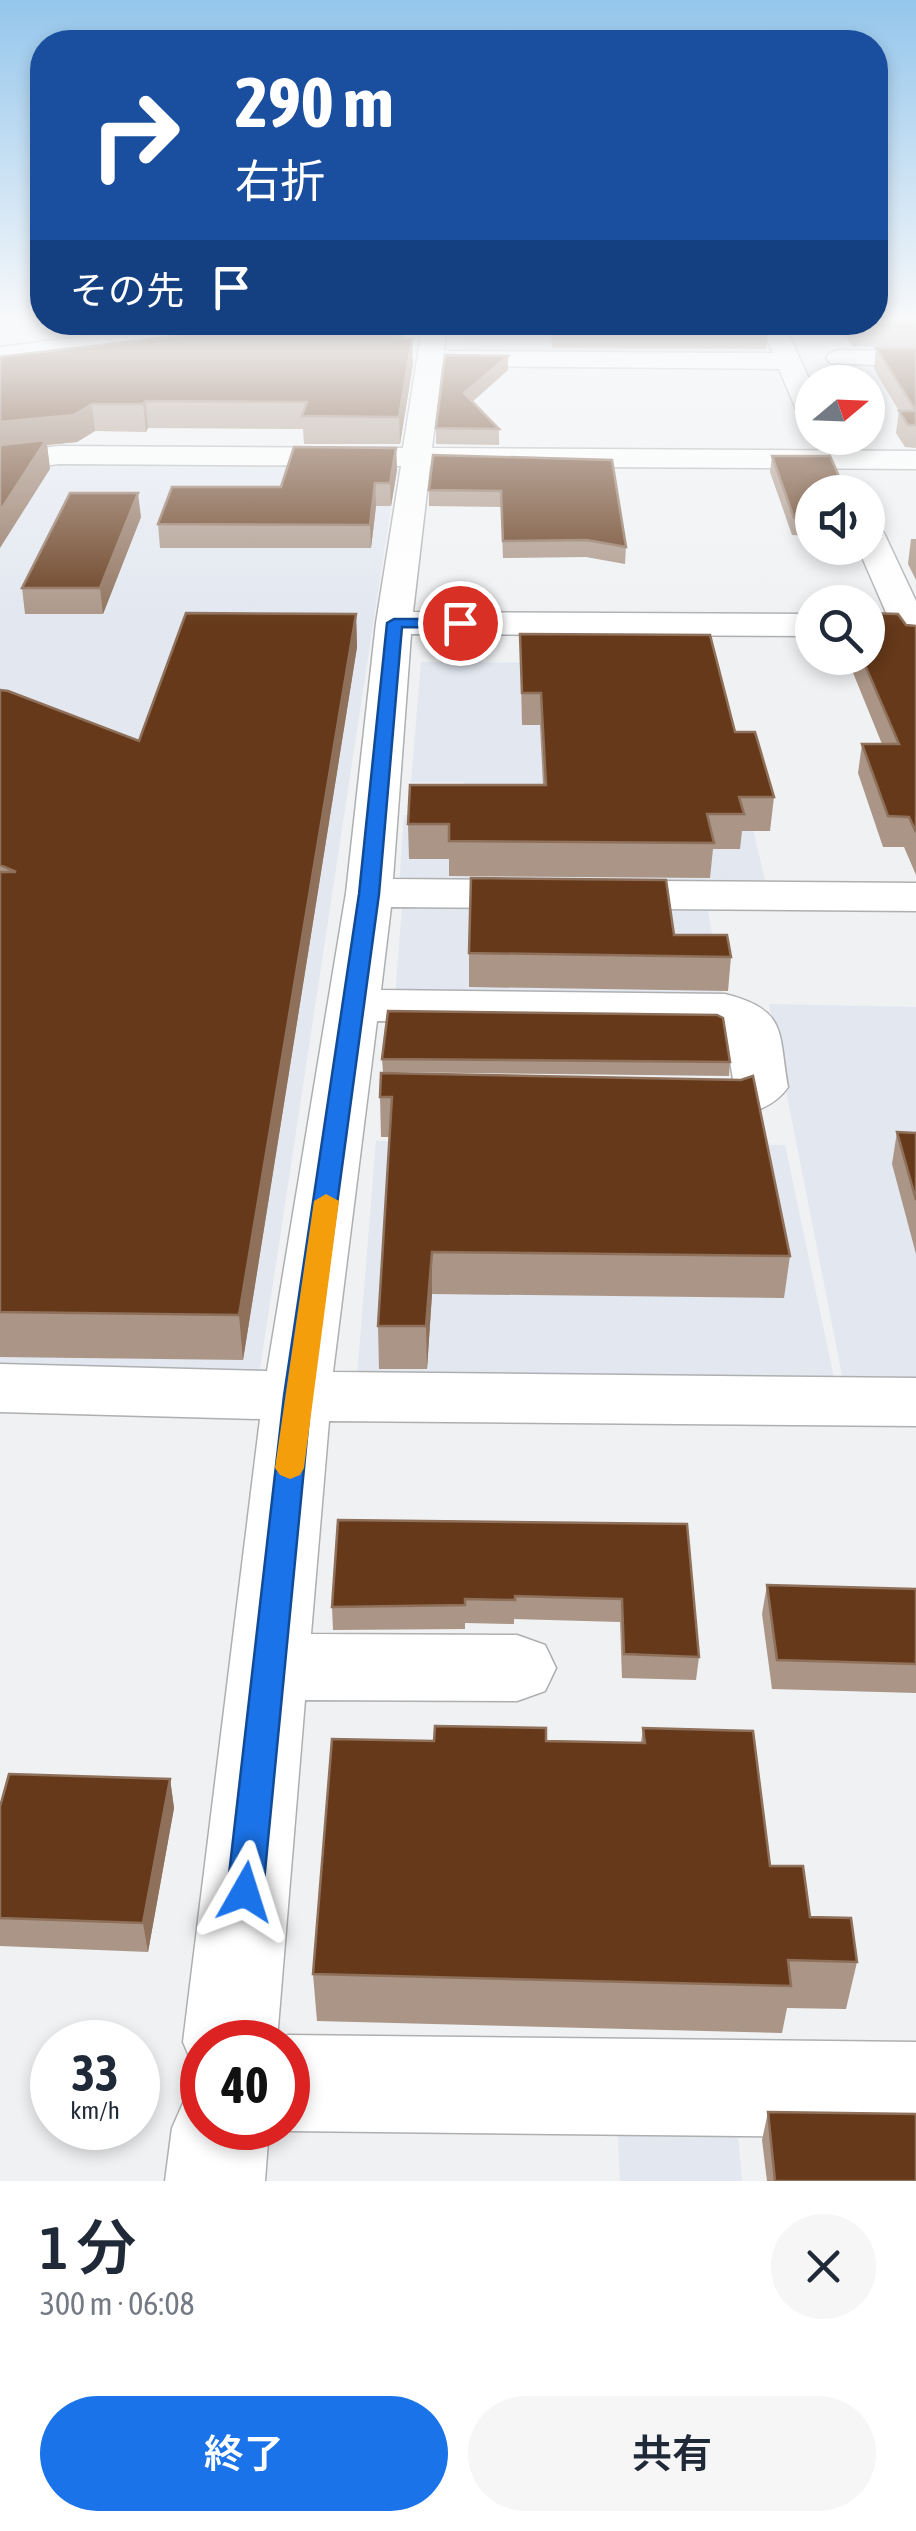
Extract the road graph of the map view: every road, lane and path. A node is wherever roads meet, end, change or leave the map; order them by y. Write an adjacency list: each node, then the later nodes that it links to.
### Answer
1 (423, 423): 6 (main road)
2 (885, 439): 3 (main road)
3 (916, 440)
4 (795, 449): 6 (main road)
5 (880, 455): 7 (main road)
6 (419, 458): 8 (main road); 10 (main road)
7 (916, 460)
8 (0, 462)
9 (883, 565): 13 (main road)
10 (394, 623): 11 (main road); 14 (main road)
11 (795, 626)
12 (885, 628): 13 (main road)
13 (914, 631)
14 (369, 894): 15 (main road); 16 (main road)
15 (916, 898)
16 (354, 1005): 17 (main road); 19 (main road)
17 (642, 1097)
18 (0, 1388): 19 (main road)
19 (298, 1396): 20 (main road); 21 (main road)
20 (916, 1402)
21 (268, 1667): 22 (main road); 23 (main road)
22 (517, 1668)
23 (232, 2020)
24 (310, 2083): 25 (main road)
25 (916, 2090)
26 (219, 2150): 27 (main road)
27 (215, 2181)

